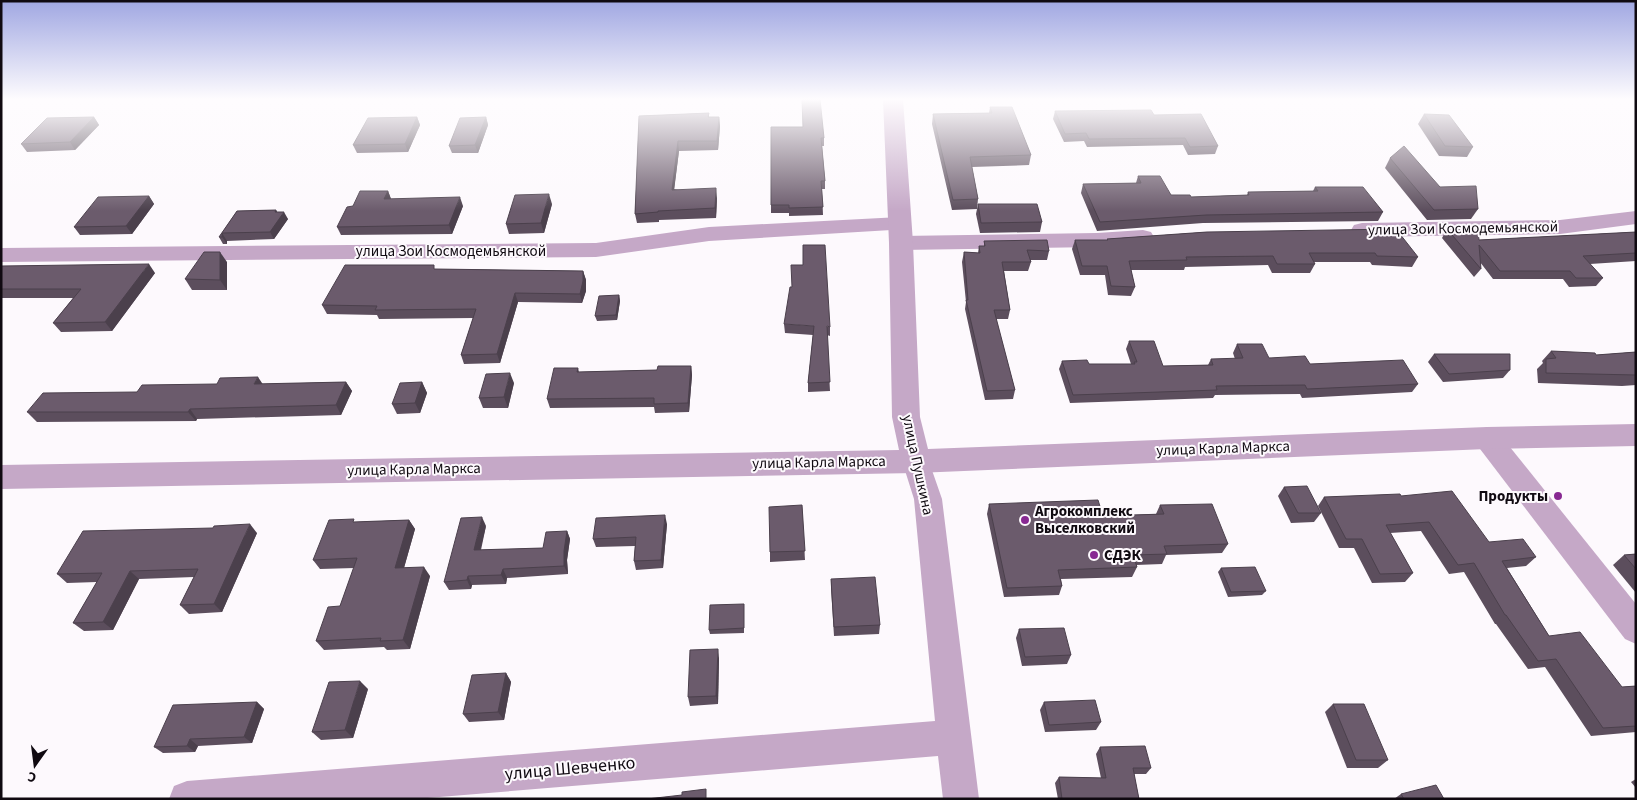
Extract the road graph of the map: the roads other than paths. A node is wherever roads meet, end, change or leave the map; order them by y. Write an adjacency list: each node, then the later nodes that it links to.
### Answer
1 (895, 136): 4 (street, улица Пушкина)
2 (1636, 217): 3 (street, улица Зои Космодемьянской)
3 (1342, 230)
4 (900, 234): 5 (street, улица Зои Космодемьянской); 6 (street, улица Зои Космодемьянской); 9 (street, улица Пушкина)
5 (1164, 235)
6 (1, 255)
7 (1636, 435): 8 (street, улица Карла Маркса)
8 (1487, 438): 9 (street, улица Карла Маркса); 11 (street)
9 (916, 461): 10 (street, улица Карла Маркса); 12 (street, улица Пушкина)
10 (1, 477)
11 (1636, 629)
12 (954, 737): 13 (street, улица Шевченко); 14 (street, улица Пушкина)
13 (187, 799)
14 (961, 799)

